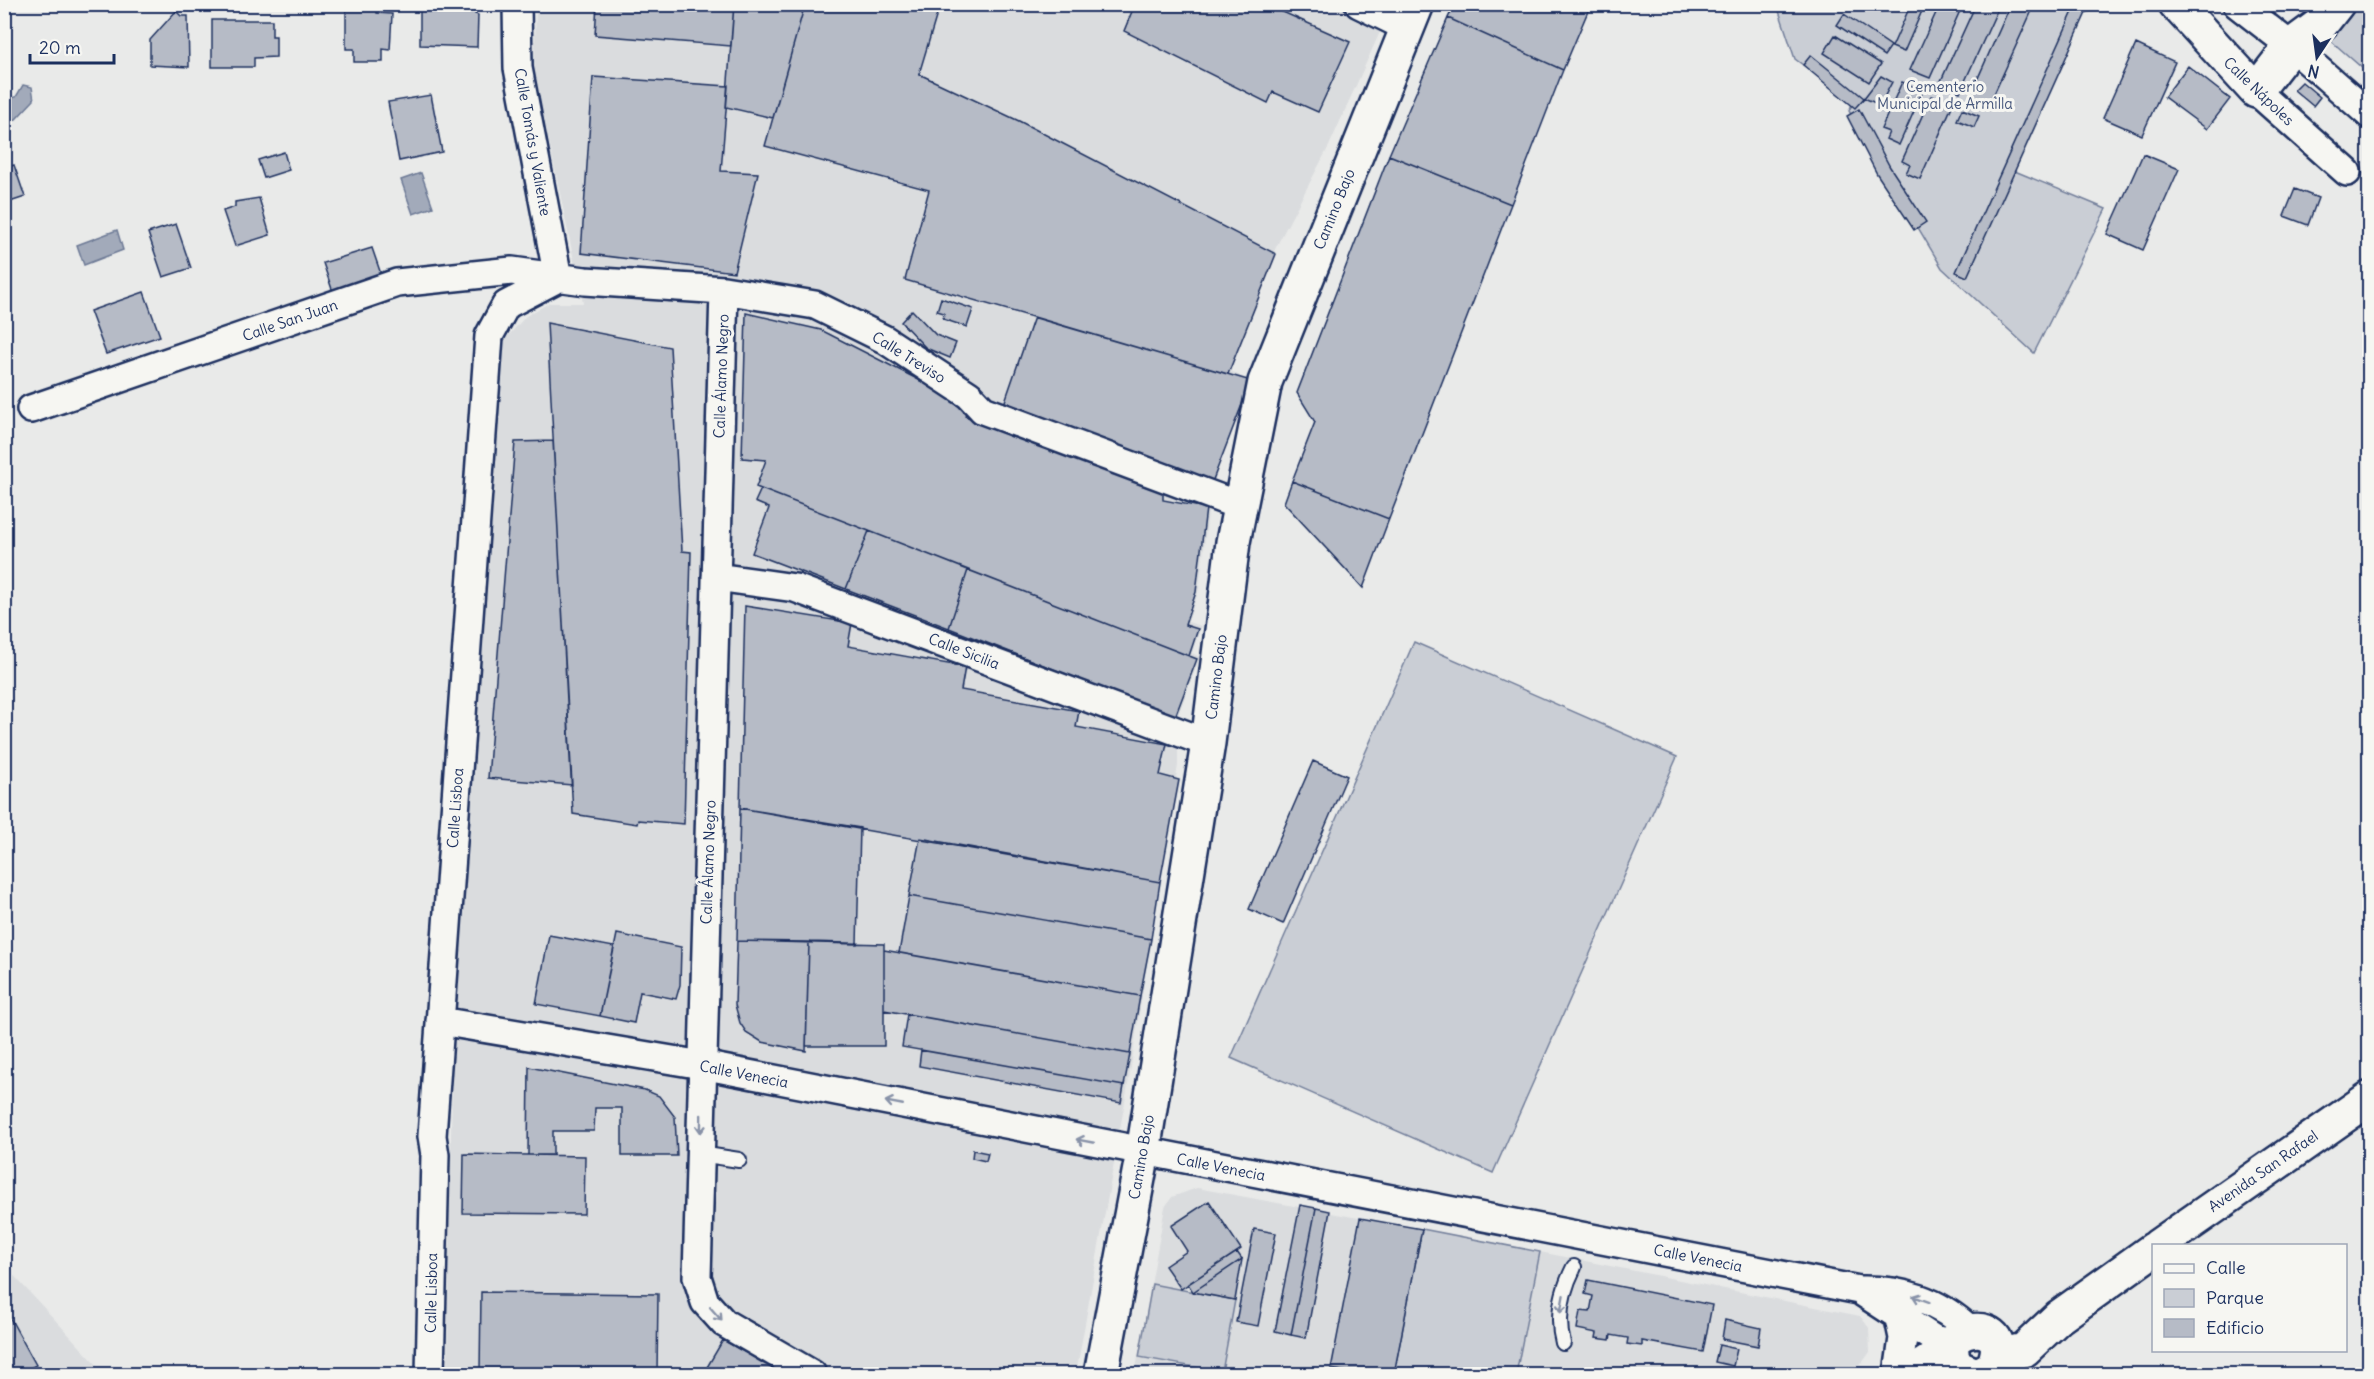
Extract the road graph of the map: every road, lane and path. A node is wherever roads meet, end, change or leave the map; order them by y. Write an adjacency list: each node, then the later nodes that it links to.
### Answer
1 (517, 4): 11 (street, Calle Tomás y Valiente)
2 (1359, 4): 6 (street)
3 (2176, 4): 8 (street, Calle Nápoles)
4 (2237, 4): 7 (street)
5 (2337, 4): 7 (street)
6 (1412, 16): 14 (street, Camino Bajo)
7 (2291, 46): 8 (street); 9 (street)
8 (2256, 91): 10 (street, Calle Nápoles)
9 (2370, 115)
10 (2347, 172)
11 (558, 278): 12 (street, Calle Treviso); 13 (street, Calle San Juan); 17 (street, Calle Lisboa)
12 (724, 290): 14 (street, Calle Treviso); 15 (street, Calle Álamo Negro)
13 (31, 409)
14 (1240, 506): 16 (street, Camino Bajo)
15 (716, 577): 16 (street, Calle Sicilia); 18 (street, Calle Álamo Negro)
16 (1208, 743): 20 (street, Camino Bajo)
17 (440, 1021): 18 (street, Calle Venecia); 30 (street, Calle Lisboa)
18 (702, 1065): 20 (street, Calle Venecia, one-way to 18); 21 (street, Calle Álamo Negro, one-way to 21)
19 (2370, 1098): 23 (street, Avenida San Rafael)
20 (1143, 1152): 26 (street, Calle Venecia); 32 (street, Camino Bajo)
21 (700, 1154): 22 (lane); 31 (street, Calle Álamo Negro, one-way to 31)
22 (739, 1160)
23 (2159, 1244)
24 (2152, 1250): 29 (street)
25 (1574, 1267): 28 (lane, one-way to 28)
26 (1859, 1290): 27 (street, Calle Venecia); 29 (street, Calle Venecia, one-way to 26)
27 (1899, 1319): 29 (street, Calle Venecia); 33 (street)
28 (1563, 1343)
29 (1971, 1357): 34 (street)
30 (430, 1374)
31 (812, 1374)
32 (1101, 1374)
33 (1898, 1374)
34 (1910, 1374)

